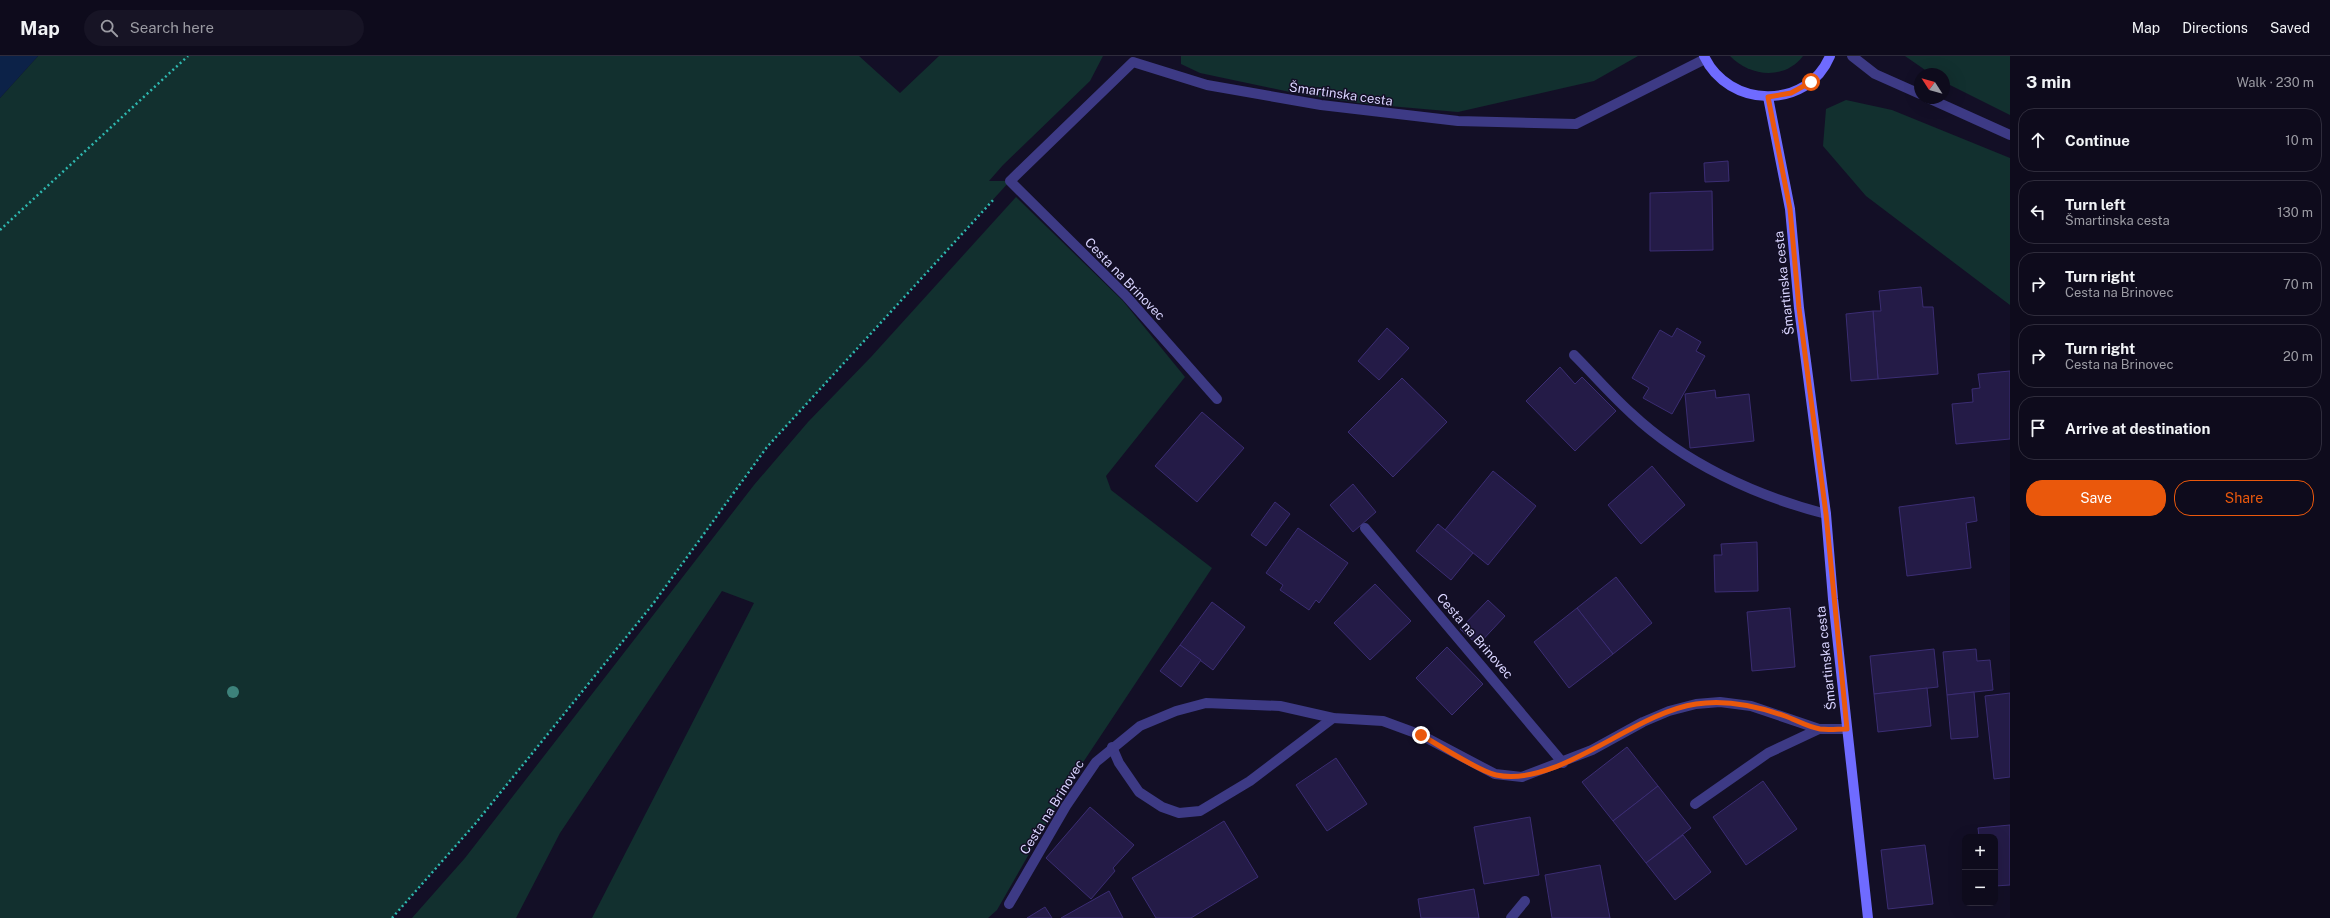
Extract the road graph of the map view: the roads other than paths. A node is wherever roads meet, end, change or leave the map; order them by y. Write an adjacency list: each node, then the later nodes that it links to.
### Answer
1 (1830, 56): 6 (main road)
2 (1852, 56): 5 (street)
3 (1705, 57): 4 (street, Šmartinska cesta); 6 (main road)
4 (1130, 59): 9 (street, Šmartinska cesta)
5 (1914, 91)
6 (1768, 97): 12 (main road, Šmartinska cesta)
7 (1941, 104): 8 (street)
8 (2010, 135)
9 (1010, 181): 11 (street, Cesta na Brinovec)
10 (1574, 355): 12 (street)
11 (1217, 399)
12 (1826, 514): 16 (main road, Šmartinska cesta)
13 (1365, 528): 18 (street, Cesta na Brinovec)
14 (1333, 718): 17 (street, Cesta na Brinovec); 17 (street); 18 (street, Cesta na Brinovec)
15 (1819, 729): 16 (street, Cesta na Brinovec); 18 (street, Cesta na Brinovec); 19 (street, Cesta na Brinovec)
16 (1847, 729): 23 (main road, Šmartinska cesta)
17 (1112, 747): 21 (street, Cesta na Brinovec)
18 (1563, 762)
19 (1695, 804)
20 (1525, 901): 22 (street)
21 (1009, 904)
22 (1511, 918)
23 (1868, 918)

